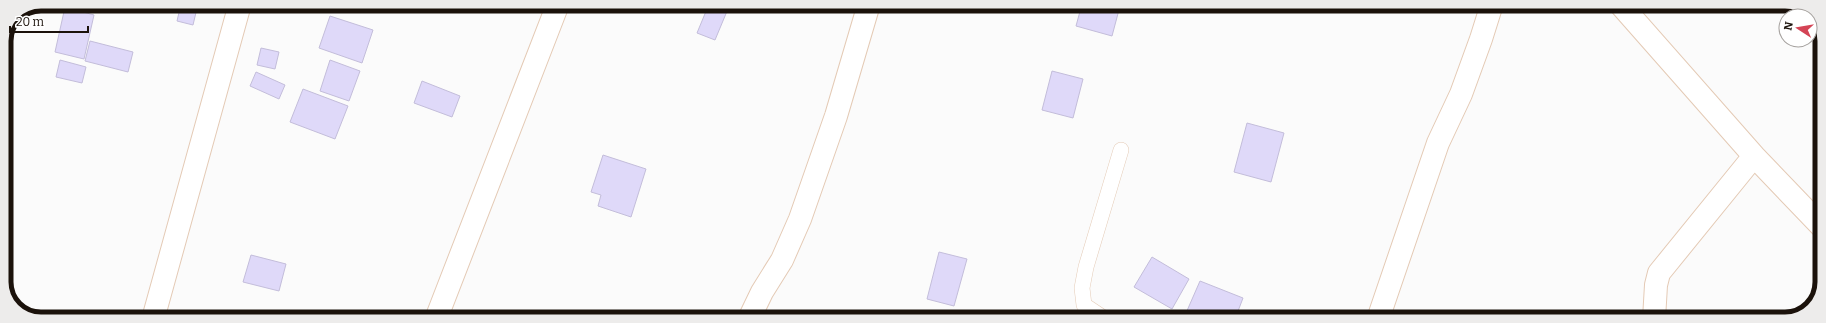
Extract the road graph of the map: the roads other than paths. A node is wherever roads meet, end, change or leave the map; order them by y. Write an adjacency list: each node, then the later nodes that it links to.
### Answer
1 (238, 11): 9 (street)
2 (555, 11): 10 (street)
3 (866, 11): 11 (street)
4 (1490, 11): 13 (street)
5 (1626, 11): 7 (street)
6 (1121, 150): 12 (lane)
7 (1754, 156): 8 (street); 14 (street)
8 (1815, 220)
9 (155, 312)
10 (439, 312)
11 (752, 312)
12 (1094, 312)
13 (1380, 312)
14 (1654, 312)

